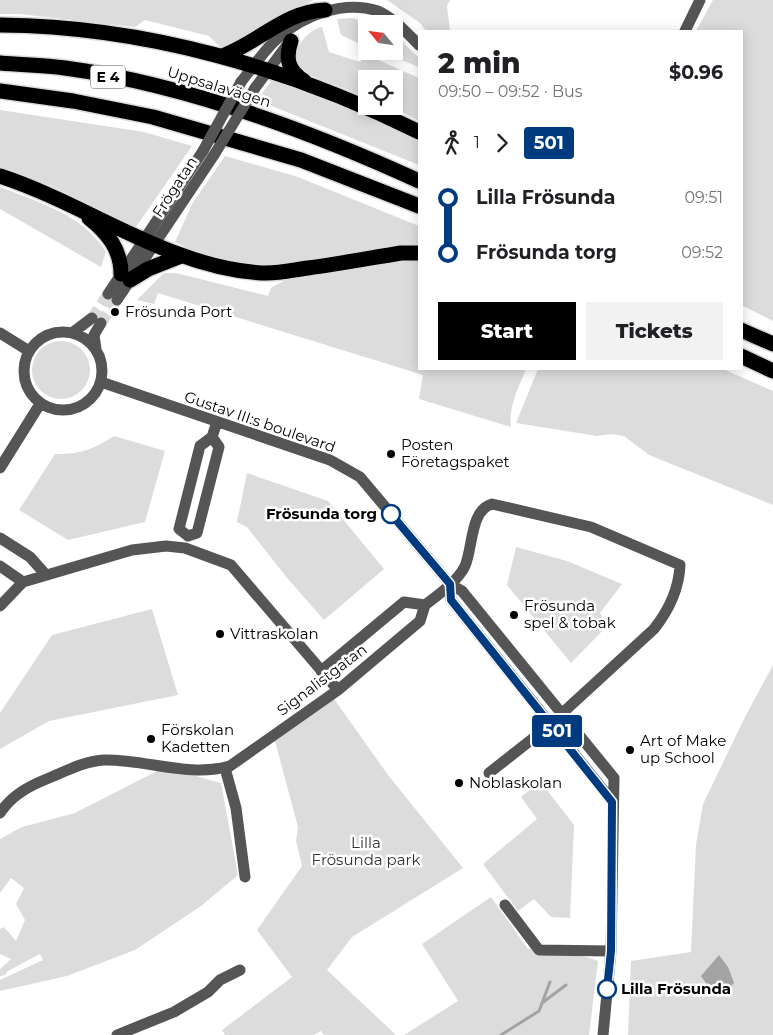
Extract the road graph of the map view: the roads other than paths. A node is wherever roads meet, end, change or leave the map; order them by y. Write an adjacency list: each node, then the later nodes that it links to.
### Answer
1 (700, 0): 5 (street)
2 (344, 7): 3 (street); 6 (street); 7 (street)
3 (325, 10): 8 (highway); 10 (street)
4 (0, 25): 8 (highway)
5 (685, 30)
6 (291, 41): 10 (street); 11 (highway)
7 (418, 45)
8 (222, 56): 10 (highway)
9 (0, 63): 16 (highway, Uppsalavägen / E 4)
10 (261, 69): 11 (highway); 14 (street, Frögatan, bridge); 14 (street, Frögatan, bridge)
11 (314, 88): 13 (highway)
12 (0, 91): 18 (highway, E 4)
13 (418, 132)
14 (208, 153): 19 (street, Frögatan)
15 (0, 176): 17 (highway)
16 (418, 181)
17 (74, 206): 19 (highway); 22 (highway)
18 (418, 206)
19 (151, 242): 21 (highway); 22 (street, Frögatan)
20 (418, 252): 21 (highway)
21 (181, 256): 22 (highway)
22 (126, 277): 23 (street, Frögatan)
23 (112, 297)
24 (743, 331): 27 (highway)
25 (0, 333): 29 (street)
26 (72, 333): 28 (street); 28 (street); 29 (street)
27 (773, 344)
28 (96, 349): 32 (street)
29 (29, 351): 33 (street)
30 (743, 357): 31 (highway)
31 (773, 371)
32 (101, 382): 33 (street); 34 (street, Gustav III:s boulevard)
33 (40, 404): 36 (street)
34 (217, 422): 35 (street); 43 (street, Gustav III:s boulevard)
35 (212, 437): 37 (street); 37 (street)
36 (0, 468)
37 (188, 536): 39 (street)
38 (0, 538): 41 (street)
39 (185, 548): 41 (street); 46 (street)
40 (0, 566): 42 (street)
41 (46, 575): 42 (street)
42 (23, 582): 45 (street)
43 (450, 584): 44 (street, Signalistgatan); 48 (street, Gustav III:s boulevard); 48 (street, Signalistgatan); 49 (street, Gustav III:s boulevard)
44 (425, 605): 46 (street, Signalistgatan); 47 (street, Signalistgatan)
45 (0, 606)
46 (322, 671): 47 (street)
47 (338, 690): 50 (street, Signalistgatan)
48 (562, 714): 49 (street); 52 (street, Gustav III:s boulevard)
49 (551, 724): 51 (street); 52 (street, Gustav III:s boulevard)
50 (225, 768): 53 (street); 54 (street)
51 (489, 773)
52 (612, 802): 56 (street, Gustav III:s boulevard)
53 (0, 813)
54 (245, 877)
55 (504, 905): 56 (street)
56 (611, 951): 59 (street, Gustav III:s boulevard)
57 (240, 970): 58 (street)
58 (117, 1035)
59 (603, 1035)

